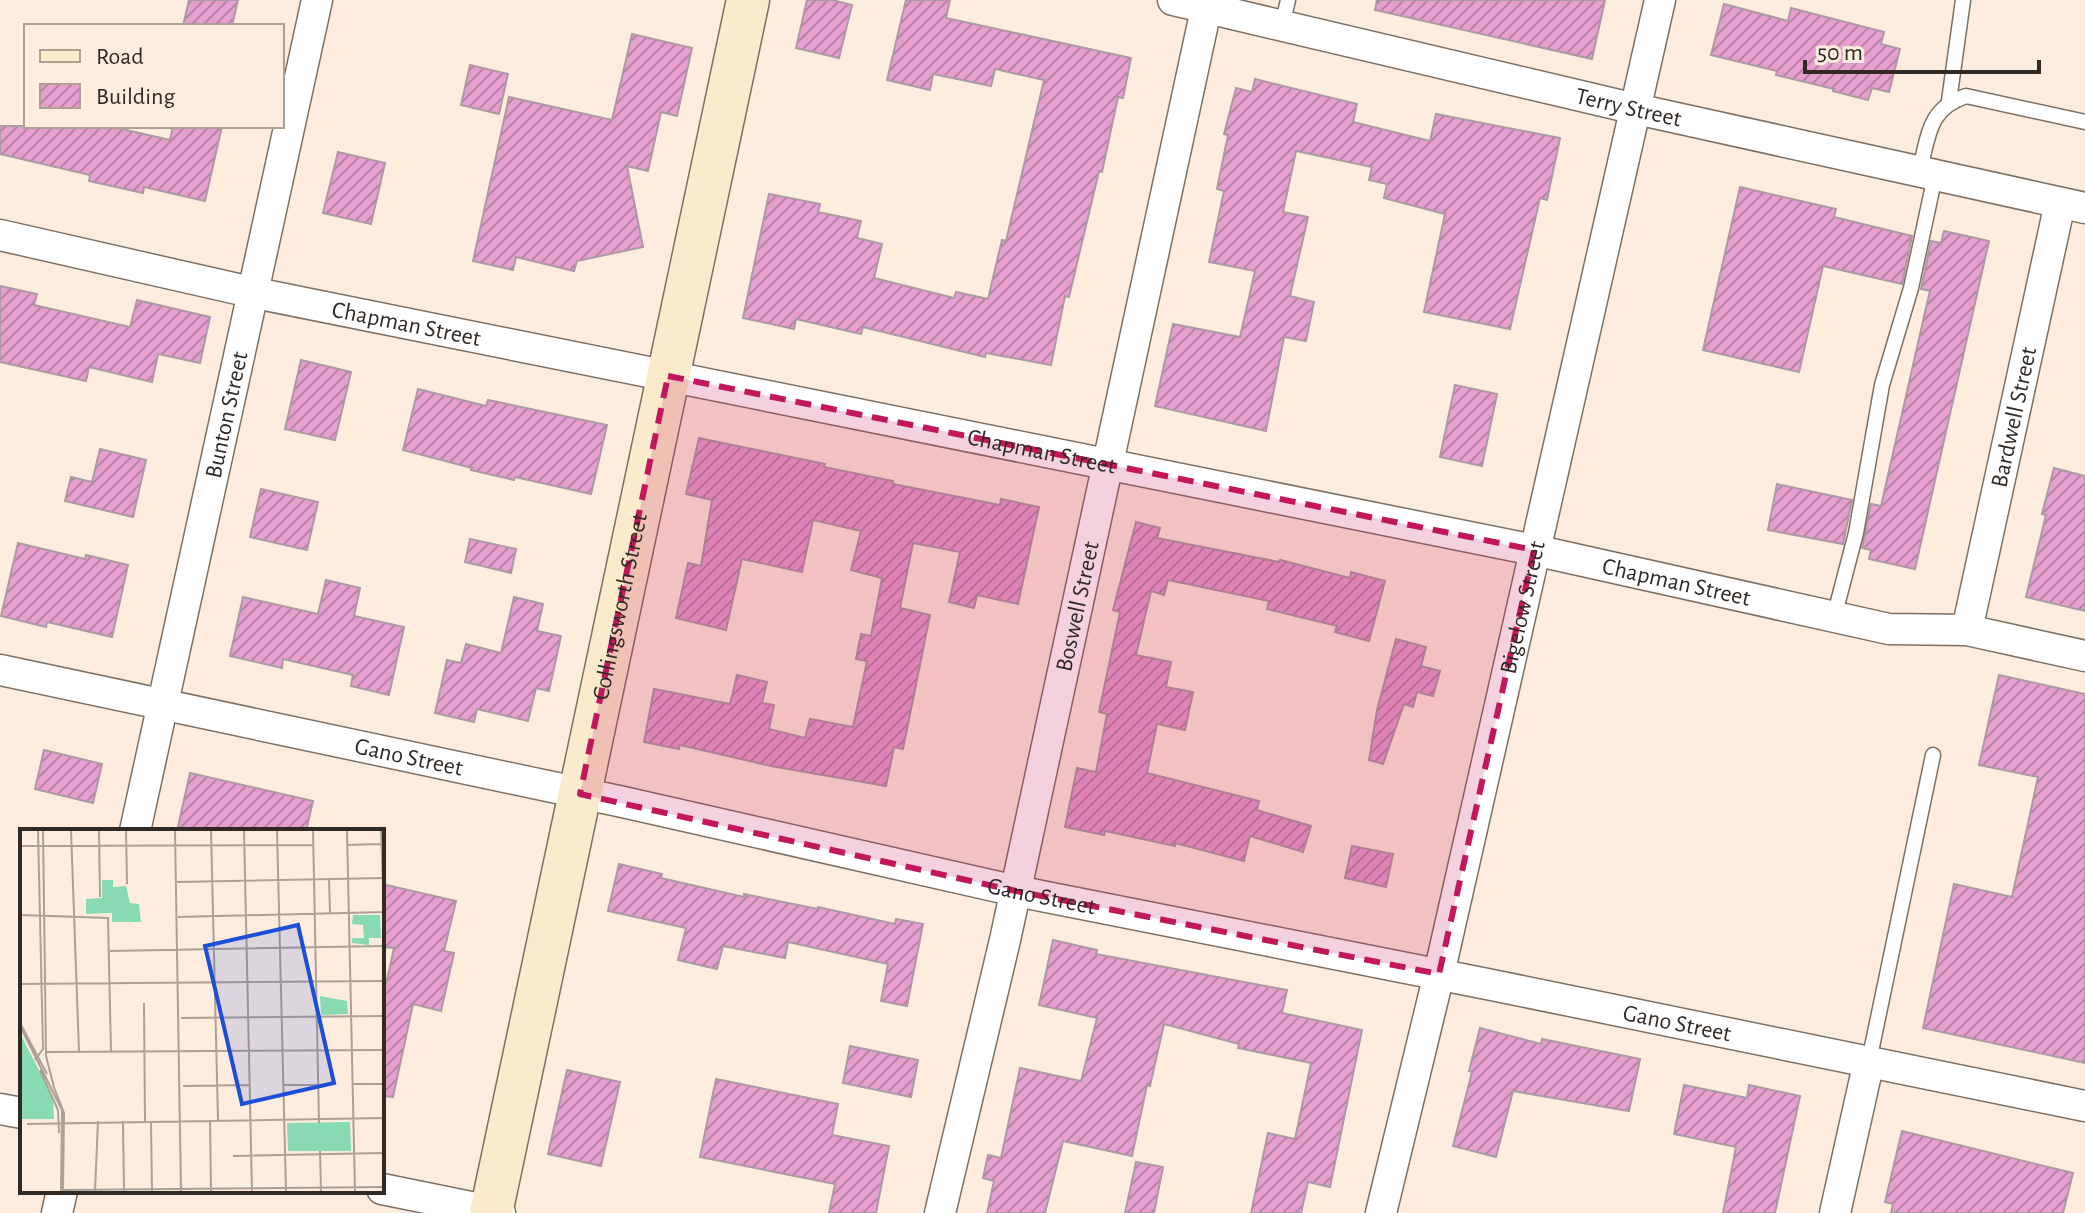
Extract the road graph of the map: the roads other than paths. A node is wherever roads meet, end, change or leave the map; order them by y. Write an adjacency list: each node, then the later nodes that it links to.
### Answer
1 (317, 0): 14 (street, Bunton Street)
2 (748, 0): 15 (main road, Collingsworth Street)
3 (1173, 0): 6 (street, Terry Street)
4 (1660, 0): 9 (street, Bigelow Street)
5 (1963, 0): 8 (lane)
6 (1207, 4): 7 (street, Terry Street); 16 (street, Boswell Street)
7 (1285, 13): 9 (street, Terry Street)
8 (1949, 101): 10 (lane); 11 (lane)
9 (1636, 109): 11 (street, Terry Street); 17 (street, Bigelow Street)
10 (2085, 122)
11 (1927, 174): 12 (street, Terry Street); 18 (lane)
12 (2072, 206): 19 (street, Bardwell Street)
13 (0, 235): 14 (street, Chapman Street)
14 (255, 293): 15 (street, Chapman Street); 22 (street, Bunton Street)
15 (668, 376): 16 (street, Chapman Street); 24 (main road, Collingsworth Street)
16 (1106, 464): 17 (street, Chapman Street); 26 (street, Boswell Street)
17 (1534, 550): 18 (street, Chapman Street); 27 (street, Bigelow Street)
18 (1834, 617): 19 (street, Chapman Street)
19 (1967, 630): 20 (street, Chapman Street)
20 (2085, 656)
21 (0, 670): 22 (street, Gano Street)
22 (162, 703): 24 (street, Gano Street); 25 (street, Bunton Street)
23 (1933, 755): 28 (lane)
24 (580, 794): 26 (street, Gano Street); 34 (main road, Collingsworth Street)
25 (135, 829)
26 (1016, 891): 27 (street, Gano Street); 36 (street, Boswell Street)
27 (1439, 974): 28 (street, Gano Street); 37 (street, Bigelow Street)
28 (1869, 1061): 29 (street, Gano Street); 38 (street)
29 (2085, 1106)
30 (0, 1109): 31 (street)
31 (20, 1113)
32 (384, 1189): 34 (street)
33 (62, 1193): 35 (street)
34 (494, 1212)
35 (57, 1213)
36 (940, 1213)
37 (1381, 1213)
38 (1835, 1213)

